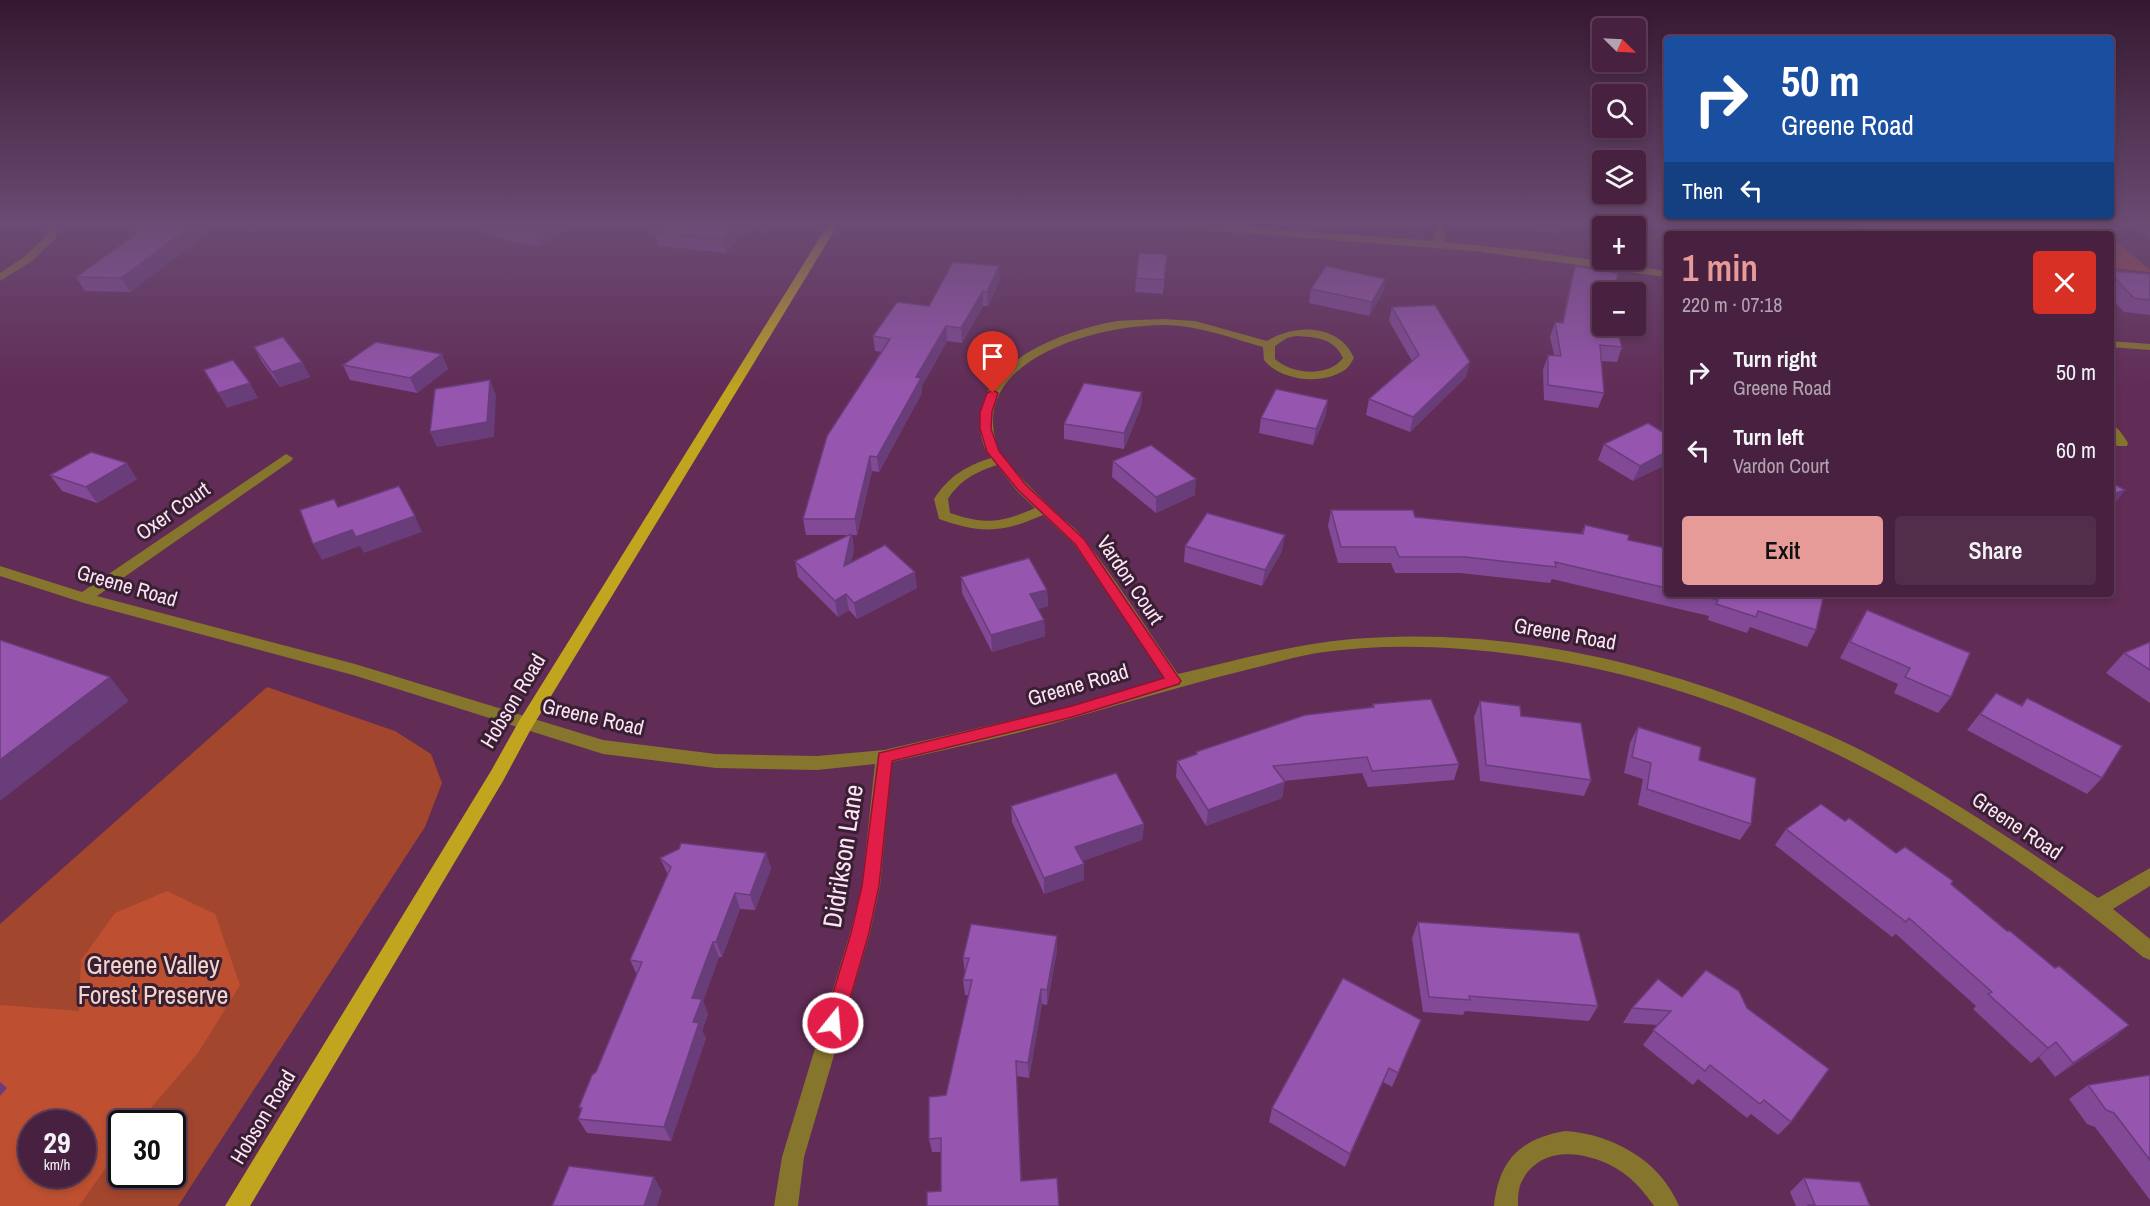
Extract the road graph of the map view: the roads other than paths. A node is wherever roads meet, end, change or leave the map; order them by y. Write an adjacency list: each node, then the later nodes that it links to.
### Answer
1 (799, 279): 13 (main road, Hobson Road)
2 (2114, 344): 4 (street)
3 (1269, 345): 3 (street); 8 (street, Vardon Court)
4 (2150, 347)
5 (2114, 433): 6 (street)
6 (2122, 443)
7 (286, 458): 11 (street, Oxer Court)
8 (1000, 460): 9 (street, Vardon Court); 9 (street)
9 (1044, 508): 12 (street, Vardon Court)
10 (0, 571): 11 (street, Greene Road)
11 (84, 598): 13 (street, Greene Road)
12 (1174, 681): 14 (street, Greene Road); 16 (street, Greene Road)
13 (525, 725): 14 (street, Greene Road); 18 (main road, Hobson Road)
14 (884, 757): 19 (street, Didrikson Lane)
15 (2150, 876): 16 (street)
16 (2098, 908): 17 (street, Greene Road)
17 (2150, 951)
18 (237, 1206)
19 (786, 1206)
20 (1506, 1206): 21 (street)
21 (1667, 1206)

